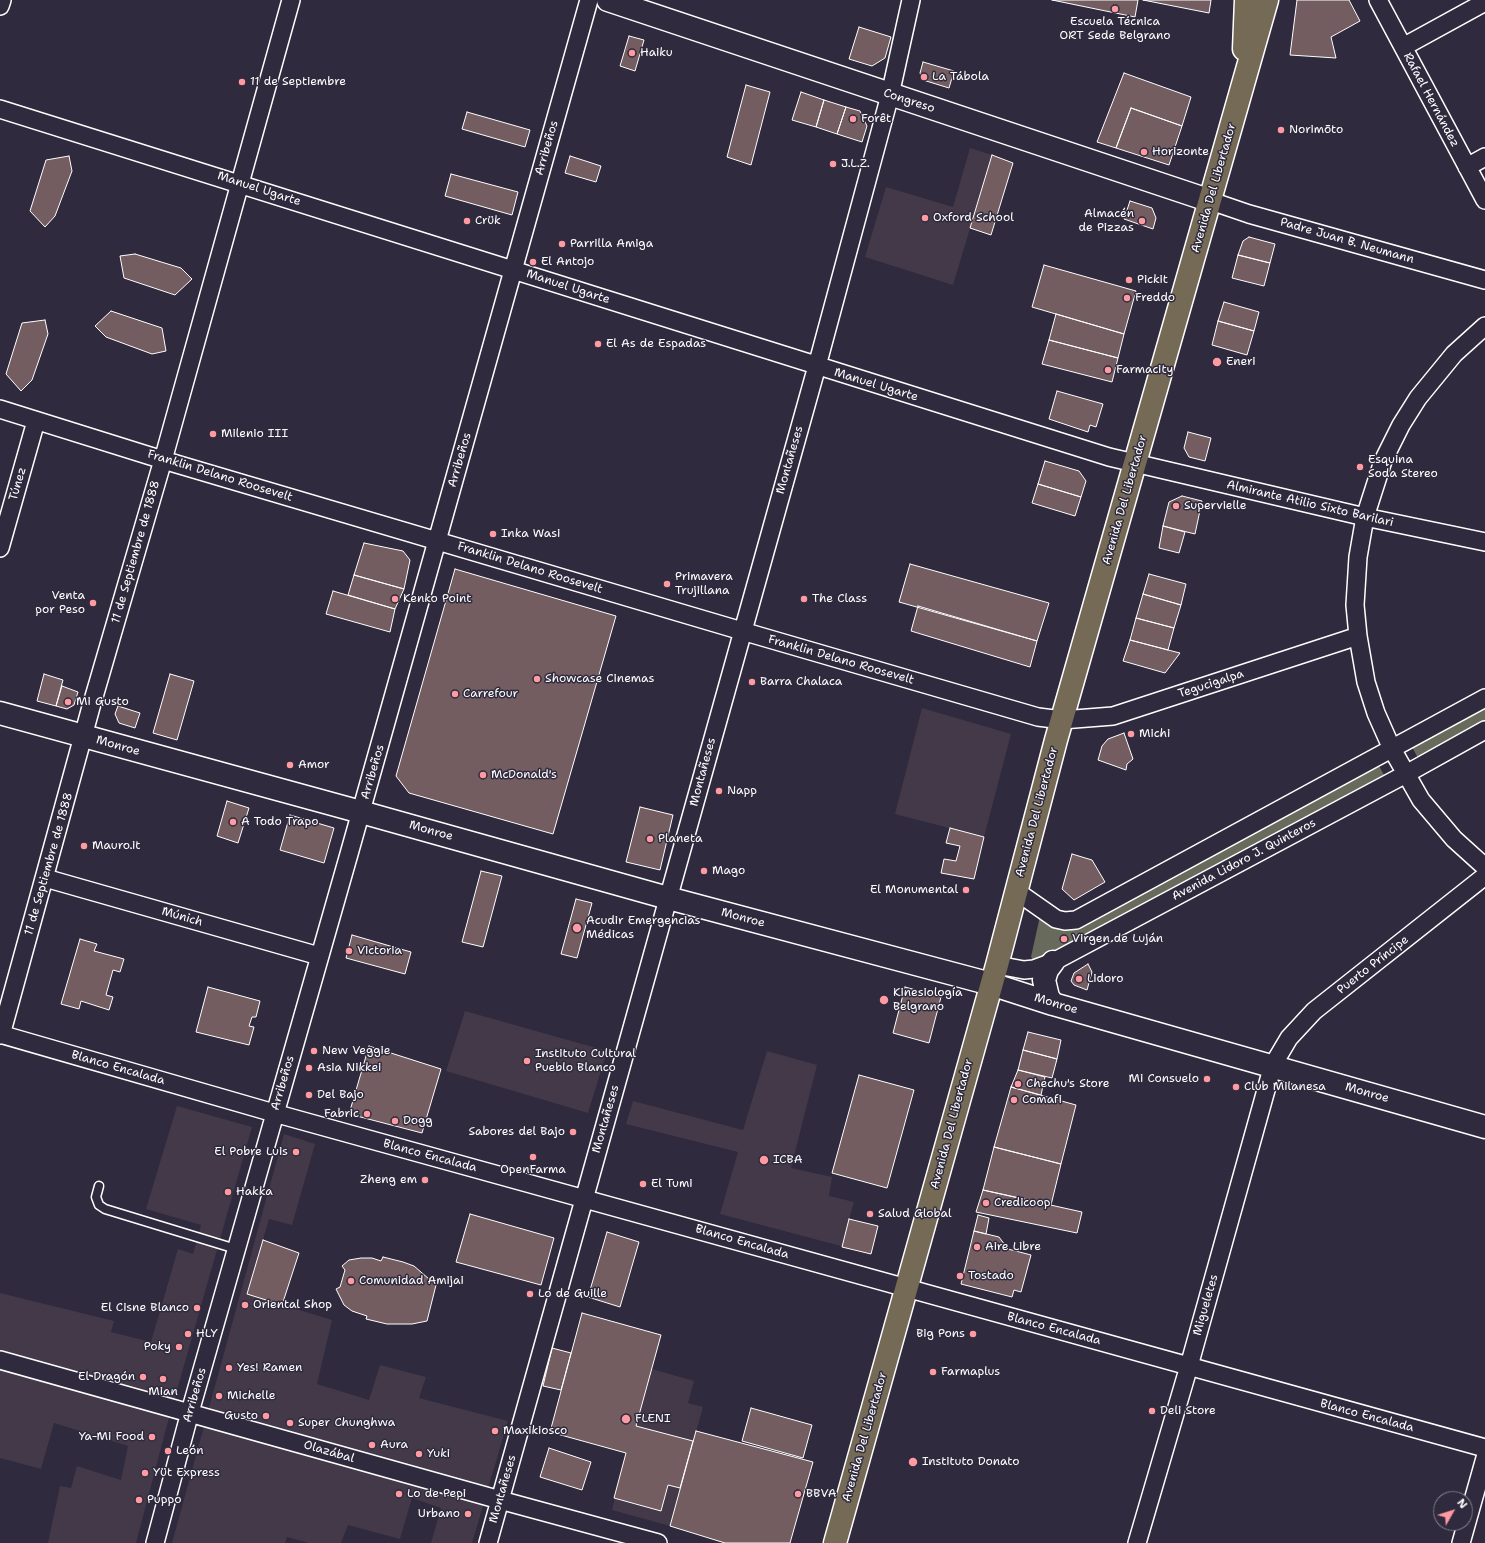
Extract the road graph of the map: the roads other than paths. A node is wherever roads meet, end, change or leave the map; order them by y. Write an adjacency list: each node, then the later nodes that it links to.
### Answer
1 (2, 0): 10 (street)
2 (291, 0): 17 (street, 11 de Septiembre de 1888)
3 (589, 0): 20 (street, Arribeños)
4 (608, 0): 13 (main road, Congreso)
5 (911, 0): 13 (street, Montañeses)
6 (1246, 0): 12 (main road, Avenida Del Libertador)
7 (1267, 0): 12 (main road, Avenida Del Libertador)
8 (1378, 0): 11 (street, Rafael Hernández)
9 (1485, 2): 11 (street)
10 (0, 6)
11 (1403, 47): 16 (street, Rafael Hernández)
12 (1243, 82): 19 (main road, Avenida Del Libertador)
13 (890, 95): 19 (main road, Congreso); 23 (street, Montañeses)
14 (0, 109): 17 (street, Manuel Ugarte)
15 (1485, 157): 16 (street)
16 (1467, 167): 18 (street, Rafael Hernández)
17 (239, 183): 20 (street, Manuel Ugarte); 26 (street, 11 de Septiembre de 1888)
18 (1485, 200)
19 (1210, 201): 21 (street, Padre Juan B. Neumann); 27 (main road, Avenida Del Libertador)
20 (513, 270): 23 (street, Manuel Ugarte); 29 (street, Arribeños)
21 (1485, 280)
22 (1485, 326): 28 (street)
23 (817, 366): 27 (street, Manuel Ugarte); 32 (street, Montañeses)
24 (0, 409): 25 (street, Franklin Delano Roosevelt)
25 (36, 421): 26 (street, Franklin Delano Roosevelt); 31 (street, Túnez)
26 (163, 460): 29 (street, Franklin Delano Roosevelt); 38 (street, 11 de Septiembre de 1888)
27 (1135, 464): 28 (street, Almirante Atilio Sixto Barilari); 36 (main road, Avenida Del Libertador)
28 (1364, 517): 30 (street, Almirante Atilio Sixto Barilari); 33 (street)
29 (437, 540): 32 (street, Franklin Delano Roosevelt); 41 (street, Arribeños)
30 (1485, 542)
31 (0, 548)
32 (742, 631): 36 (street, Franklin Delano Roosevelt); 46 (street, Montañeses)
33 (1358, 636): 36 (street, Tegucigalpa); 39 (street)
34 (1485, 698): 39 (street)
35 (0, 714): 38 (main road, Monroe)
36 (1062, 720): 45 (main road, Avenida Del Libertador)
37 (1485, 730): 40 (street, Avenida Lidoro J. Quinteros)
38 (84, 736): 41 (main road, Monroe); 44 (street, 11 de Septiembre de 1888)
39 (1392, 749): 40 (street); 45 (street)
40 (1406, 774): 42 (street); 48 (street, Avenida Lidoro J. Quinteros)
41 (361, 812): 46 (main road, Monroe); 47 (street, Arribeños)
42 (1485, 867)
43 (1485, 876): 52 (street, Puerto Príncipe)
44 (45, 878): 47 (street, Múnich); 51 (street, 11 de Septiembre de 1888)
45 (1016, 891): 49 (main road, Avenida Del Libertador)
46 (668, 898): 49 (main road, Monroe); 56 (street, Montañeses)
47 (319, 956): 53 (street, Arribeños)
48 (1053, 962): 49 (street, Avenida Lidoro J. Quinteros); 50 (main road)
49 (994, 975): 50 (main road, Monroe); 58 (main road, Avenida Del Libertador)
50 (1053, 1004): 52 (main road, Monroe)
51 (1, 1035): 53 (street, Blanco Encalada)
52 (1273, 1065): 54 (main road, Monroe); 60 (street, Migueletes)
53 (274, 1113): 56 (street, Blanco Encalada); 57 (street, Arribeños)
54 (1485, 1127)
55 (99, 1186): 57 (lane)
56 (584, 1198): 58 (street, Blanco Encalada); 64 (street, Montañeses)
57 (236, 1248): 61 (street, Arribeños)
58 (906, 1288): 60 (street, Blanco Encalada); 68 (main road, Avenida Del Libertador)
59 (0, 1360): 61 (street, Olazábal)
60 (1189, 1366): 62 (street, Blanco Encalada); 69 (street, Migueletes)
61 (190, 1412): 64 (street, Olazábal); 65 (street, Arribeños)
62 (1485, 1448)
63 (1485, 1458): 70 (street)
64 (500, 1500): 66 (street, Montañeses); 67 (street, Olazábal)
65 (155, 1543)
66 (488, 1543)
67 (658, 1543)
68 (835, 1543)
69 (1137, 1543)
70 (1461, 1543)

